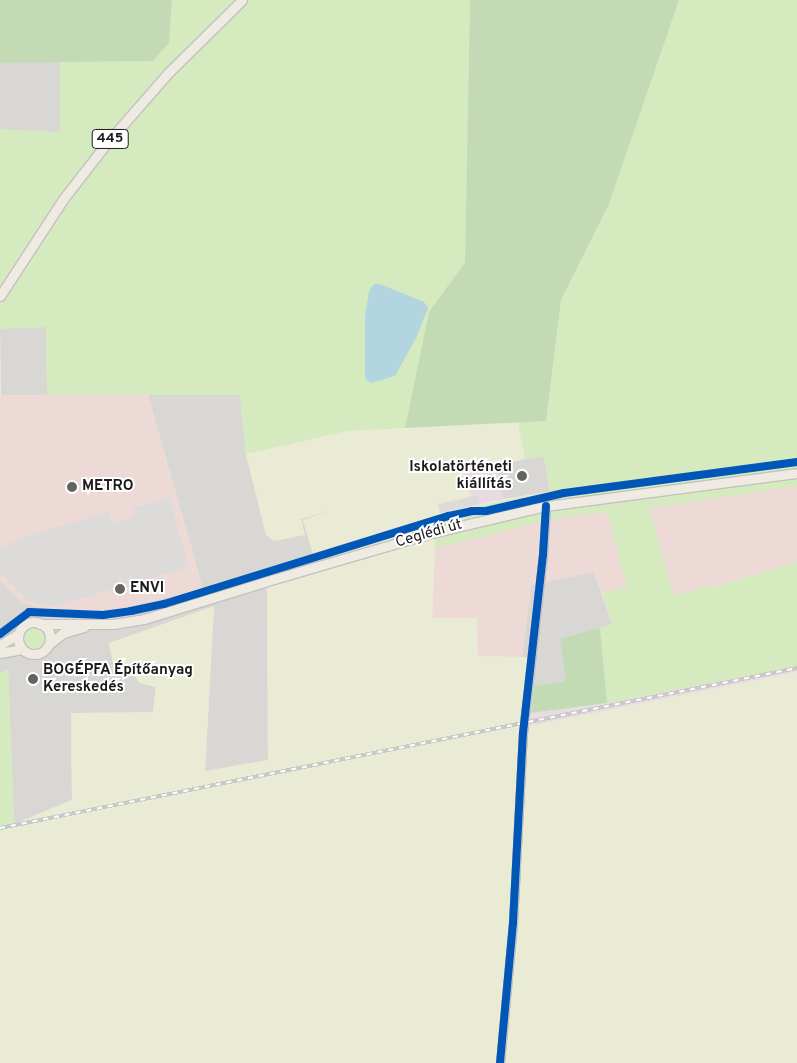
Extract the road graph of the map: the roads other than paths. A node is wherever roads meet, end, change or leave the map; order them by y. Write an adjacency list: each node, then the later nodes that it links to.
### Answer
1 (242, 0): 2 (main road, 445)
2 (0, 296)
3 (797, 473): 4 (main road, Ceglédi út)
4 (546, 506): 6 (main road, Ceglédi út); 12 (street)
5 (40, 624): 6 (main road, Ceglédi út); 7 (main road); 8 (main road)
6 (99, 624): 8 (main road, Ceglédi út)
7 (18, 634): 9 (main road); 10 (main road)
8 (49, 644): 10 (main road)
9 (0, 645)
10 (22, 649): 11 (main road)
11 (0, 653)
12 (500, 1063)

